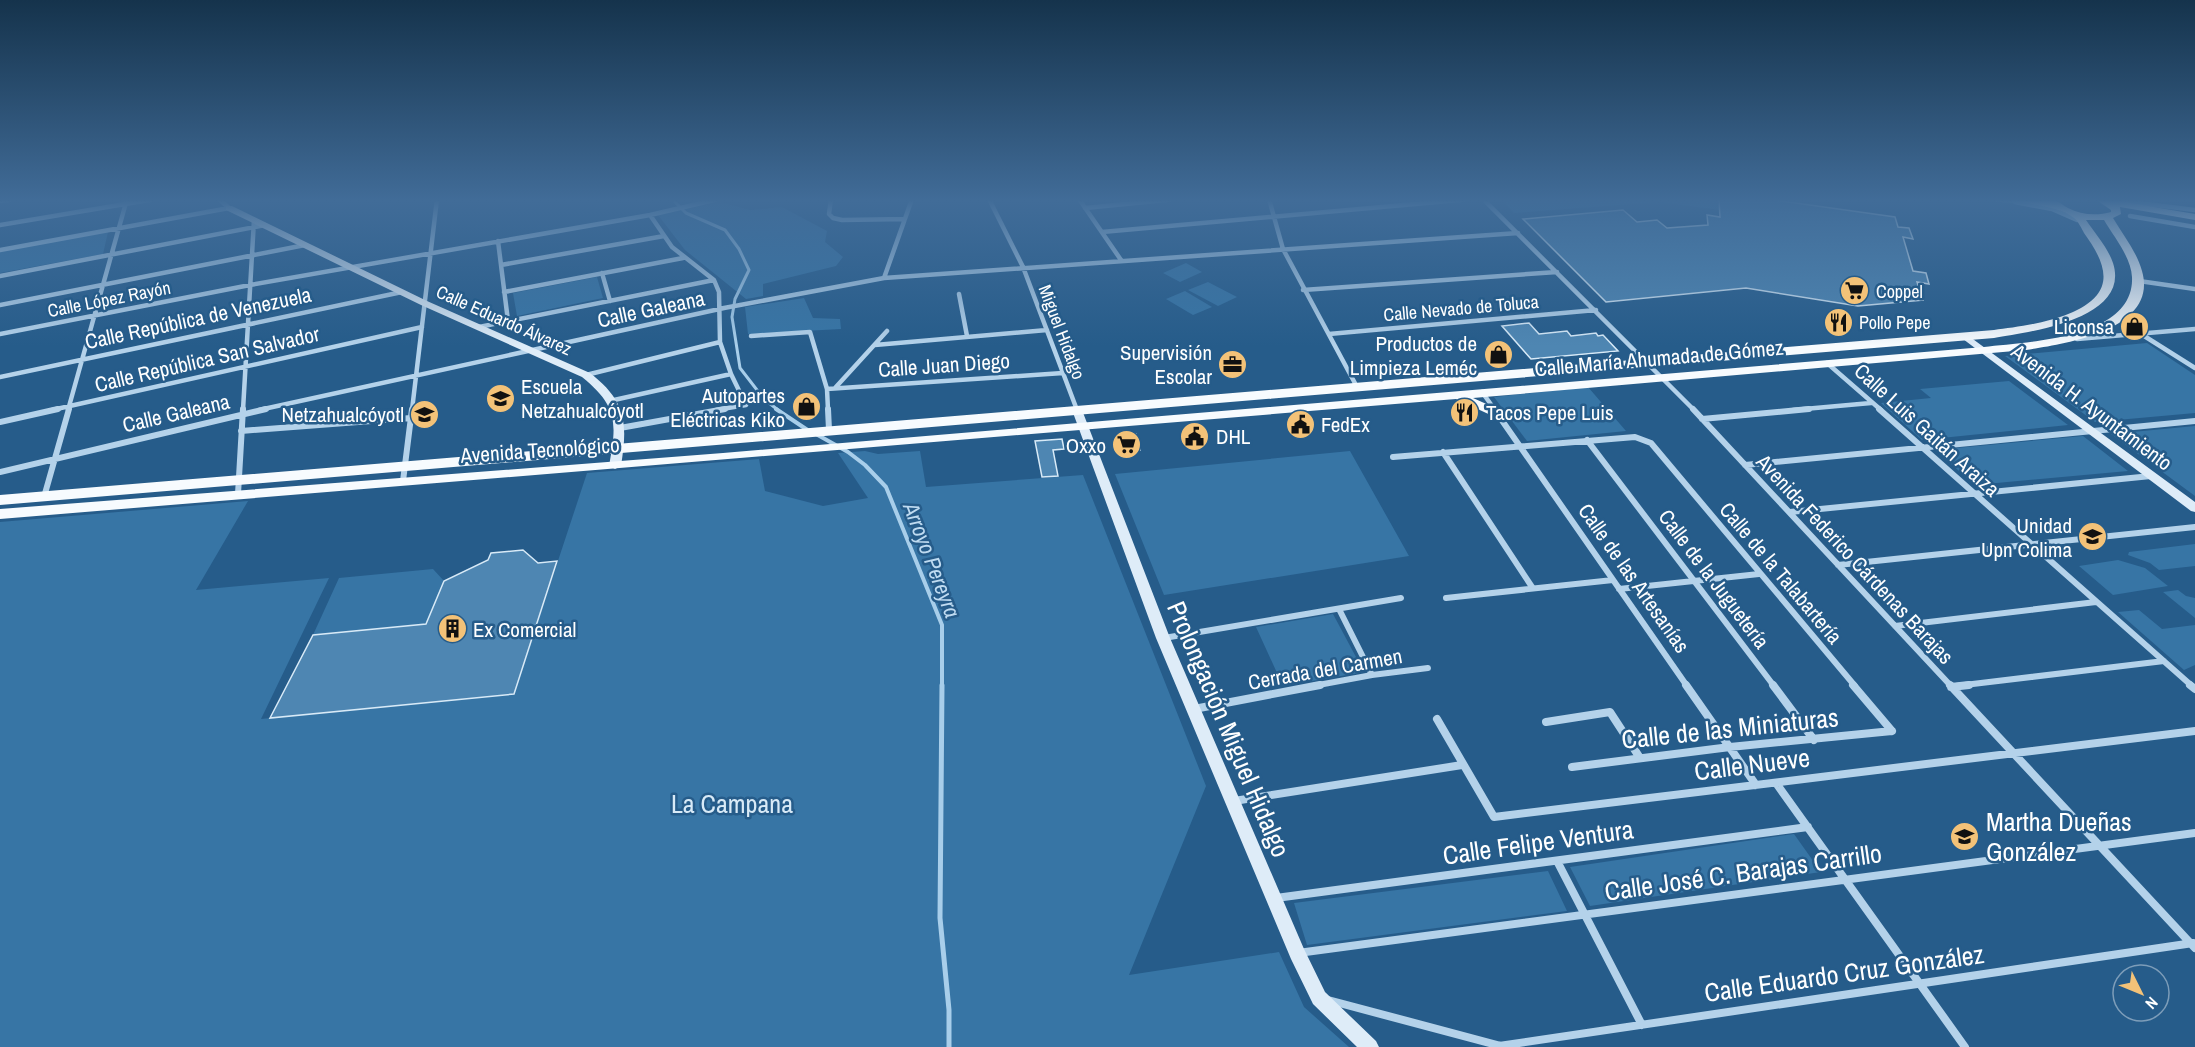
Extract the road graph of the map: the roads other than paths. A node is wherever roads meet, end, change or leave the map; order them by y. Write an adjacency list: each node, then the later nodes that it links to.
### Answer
1 (114, 248): 20 (street)
2 (145, 248): 20 (street)
3 (252, 248): 21 (street)
4 (290, 248): 21 (street)
5 (311, 248): 25 (street, Calle Eduardo Álvarez)
6 (430, 248): 19 (street)
7 (456, 248): 19 (street, Calle López Rayón)
8 (499, 248): 24 (street)
9 (597, 248): 24 (street)
10 (675, 248): 22 (street)
11 (895, 248): 30 (street)
12 (1013, 248): 26 (street, Miguel Hidalgo)
13 (1113, 248): 23 (street)
14 (1300, 248): 18 (street, Calle Galeana)
15 (1533, 248): 27 (street, Avenida Federico Cárdenas Barajas)
16 (2097, 248): 58 (main road, Calle María Ahumada de Gómez)
17 (2126, 248): 32 (main road)
18 (1283, 249): 23 (street, Calle Galeana); 36 (street)
19 (430, 252): 25 (street, Calle López Rayón); 41 (street)
20 (112, 255): 29 (street); 33 (street)
21 (252, 255): 33 (street); 34 (street)
22 (684, 258): 28 (street); 31 (street)
23 (1121, 260): 26 (street, Calle Galeana)
24 (501, 265): 38 (street)
25 (349, 266): 34 (street, Calle López Rayón); 37 (street, Calle Eduardo Álvarez)
26 (1023, 267): 30 (street, Calle Galeana); 51 (street, Miguel Hidalgo)
27 (1557, 272): 36 (street); 43 (street, Avenida Federico Cárdenas Barajas)
28 (602, 273): 38 (street); 40 (street)
29 (0, 276)
30 (884, 278): 44 (street, Calle Galeana)
31 (714, 280): 40 (street); 44 (street)
32 (2139, 281): 35 (street); 59 (main road, Calle María Ahumada de Gómez)
33 (103, 285): 42 (street); 45 (street)
34 (250, 285): 45 (street, Calle López Rayón); 47 (street)
35 (2195, 289)
36 (1304, 290): 55 (street)
37 (402, 292): 41 (street, Calle Eduardo Álvarez); 47 (street, Calle República de Venezuela)
38 (504, 292): 46 (street)
39 (959, 294): 57 (street)
40 (610, 301): 46 (street)
41 (424, 303): 48 (street); 49 (street, Calle Eduardo Álvarez)
42 (0, 305)
43 (1596, 310): 55 (street, Calle Nevado de Toluca); 65 (street, Avenida Federico Cárdenas Barajas)
44 (718, 311): 60 (street); 62 (street, Calle Galeana)
45 (95, 315): 54 (street, Calle López Rayón); 64 (street)
46 (508, 321): 49 (street)
47 (248, 325): 64 (street, Calle República de Venezuela); 67 (street)
48 (422, 327): 67 (street, Calle República San Salvador); 73 (street)
49 (479, 327): 62 (street, Calle Eduardo Álvarez)
50 (2195, 329): 53 (street)
51 (1047, 330): 57 (street); 69 (street, Miguel Hidalgo)
52 (887, 332): 61 (street)
53 (2140, 333): 59 (street); 68 (street)
54 (0, 334)
55 (1329, 334): 75 (street)
56 (751, 336): 77 (street)
57 (967, 336): 61 (street)
58 (1966, 337): 63 (street, Avenida H. Ayuntamiento); 65 (main road, Calle María Ahumada de Gómez)
59 (2074, 339): 63 (main road, Calle María Ahumada de Gómez)
60 (720, 342): 70 (street); 71 (street)
61 (875, 345): 76 (street)
62 (533, 351): 71 (street, Calle Eduardo Álvarez); 73 (street, Calle Galeana)
63 (1984, 351): 66 (main road, Calle María Ahumada de Gómez); 96 (street, Avenida H. Ayuntamiento)
64 (82, 360): 72 (street, Calle República de Venezuela); 84 (street)
65 (1649, 362): 74 (street, Avenida Federico Cárdenas Barajas); 75 (main road, Calle María Ahumada de Gómez)
66 (1827, 363): 74 (main road, Calle María Ahumada de Gómez); 82 (street, Calle Luis Gaitán Araiza)
67 (245, 367): 84 (street, Calle República San Salvador); 86 (street)
68 (2195, 368)
69 (1063, 373): 76 (street, Calle Juan Diego); 85 (street, Miguel Hidalgo)
70 (731, 374): 81 (street); 93 (street)
71 (586, 375): 81 (street, Calle Eduardo Álvarez)
72 (0, 377)
73 (416, 377): 86 (street, Calle Galeana); 88 (street)
74 (1664, 377): 79 (main road, Calle María Ahumada de Gómez); 89 (street, Avenida Federico Cárdenas Barajas)
75 (1357, 387): 78 (main road, Calle María Ahumada de Gómez)
76 (834, 388): 77 (street, Calle Juan Diego)
77 (828, 389): 94 (street)
78 (1334, 389): 83 (main road); 85 (main road, Calle María Ahumada de Gómez)
79 (1482, 392): 80 (main road, Calle María Ahumada de Gómez); 87 (street, Calle de las Artesanías)
80 (1450, 394): 83 (main road, Calle María Ahumada de Gómez); 87 (main road)
81 (614, 400): 93 (street)
82 (1870, 403): 89 (street); 100 (street, Calle Luis Gaitán Araiza)
83 (1346, 404): 92 (main road, Calle María Ahumada de Gómez)
84 (69, 407): 91 (street, Calle República San Salvador); 103 (street)
85 (1077, 410): 92 (street, Prolongación Miguel Hidalgo); 94 (main road, Avenida Tecnológico)
86 (242, 414): 95 (street); 103 (street, Calle Galeana)
87 (1497, 414): 98 (street, Calle de las Artesanías)
88 (411, 418): 95 (street); 107 (street)
89 (1702, 419): 104 (street, Avenida Federico Cárdenas Barajas)
90 (2195, 421): 96 (street)
91 (0, 423)
92 (1082, 426): 105 (main road, Avenida Tecnológico); 129 (street, Prolongación Miguel Hidalgo)
93 (620, 428): 99 (street)
94 (826, 430): 99 (main road, Avenida Tecnológico)
95 (242, 431): 109 (street)
96 (2092, 431): 100 (street); 108 (street, Avenida H. Ayuntamiento)
97 (1587, 440): 98 (street); 119 (street, Calle de la Talabartería); 121 (street, Calle de la Juguetería)
98 (1519, 445): 101 (street); 120 (street, Calle de las Artesanías)
99 (619, 447): 105 (street); 107 (main road, Avenida Tecnológico)
100 (1922, 447): 104 (street); 110 (street, Calle Luis Gaitán Araiza)
101 (1443, 452): 102 (street); 122 (street)
102 (1393, 457)
103 (55, 459): 106 (street, Calle Galeana); 111 (street)
104 (1745, 465): 114 (street, Avenida Federico Cárdenas Barajas)
105 (615, 466): 107 (main road, Avenida Tecnológico)
106 (0, 472)
107 (404, 473): 109 (main road, Avenida Tecnológico)
108 (2151, 476): 110 (street); 113 (street, Avenida H. Ayuntamiento)
109 (238, 487): 111 (main road, Avenida Tecnológico); 115 (main road, Avenida Tecnológico)
110 (1973, 493): 114 (street); 117 (street, Calle Luis Gaitán Araiza)
111 (44, 496): 112 (main road, Avenida Tecnológico)
112 (0, 500)
113 (2195, 508)
114 (1790, 512): 118 (street, Avenida Federico Cárdenas Barajas)
115 (0, 514)
116 (2195, 527): 117 (street)
117 (2031, 545): 118 (street); 126 (street, Calle Luis Gaitán Araiza)
118 (1839, 565): 128 (street, Avenida Federico Cárdenas Barajas)
119 (1759, 574): 121 (street); 138 (street, Calle de la Talabartería)
120 (1612, 580): 122 (street); 123 (street, Calle de las Artesanías)
121 (1696, 581): 123 (street); 140 (street, Calle de la Juguetería)
122 (1532, 587): 125 (street)
123 (1619, 589): 141 (street, Calle de las Artesanías)
124 (1401, 598): 127 (street)
125 (1446, 598)
126 (2096, 602): 128 (street); 130 (street, Calle Luis Gaitán Araiza)
127 (1339, 609): 129 (street); 132 (street)
128 (1895, 626): 133 (street, Avenida Federico Cárdenas Barajas)
129 (1163, 639): 135 (street, Prolongación Miguel Hidalgo)
130 (2164, 661): 133 (street); 134 (street, Calle Luis Gaitán Araiza)
131 (1428, 668): 132 (street, Cerrada del Carmen)
132 (1372, 675): 135 (street, Cerrada del Carmen)
133 (1952, 687): 142 (street, Avenida Federico Cárdenas Barajas)
134 (2195, 689)
135 (1193, 709): 148 (street, Prolongación Miguel Hidalgo)
136 (1437, 719): 144 (street)
137 (1546, 722): 143 (street)
138 (1892, 730): 140 (street, Calle de las Miniaturas)
139 (2195, 731): 142 (street, Calle Nueve)
140 (1814, 740): 141 (street, Calle de las Miniaturas)
141 (1730, 747): 143 (street, Calle de las Miniaturas); 147 (street, Calle de las Artesanías)
142 (2014, 753): 146 (street, Calle Nueve); 151 (street, Avenida Federico Cárdenas Barajas)
143 (1640, 758): 145 (street, Calle de las Miniaturas)
144 (1462, 765): 147 (street, Calle Nueve); 148 (street)
145 (1572, 767)
146 (1776, 783): 147 (street, Calle Nueve); 149 (street)
147 (1756, 785)
148 (1233, 801): 154 (street, Prolongación Miguel Hidalgo)
149 (1808, 826): 152 (street, Calle Felipe Ventura); 153 (street)
150 (2195, 833): 151 (street, Calle José C. Barajas Carrillo)
151 (2099, 845): 153 (street, Calle José C. Barajas Carrillo); 156 (street, Avenida Federico Cárdenas Barajas)
152 (1557, 861): 154 (street, Calle Felipe Ventura); 155 (street)
153 (1845, 880): 155 (street, Calle José C. Barajas Carrillo); 158 (street)
154 (1275, 898): 157 (street, Prolongación Miguel Hidalgo)
155 (1584, 915): 157 (street, Calle José C. Barajas Carrillo); 160 (street)
156 (2193, 945): 158 (street, Calle Eduardo Cruz González)
157 (1297, 953): 159 (street, Prolongación Miguel Hidalgo)
158 (1920, 983): 160 (street, Calle Eduardo Cruz González); 163 (street)
159 (1319, 998): 161 (street); 162 (street, Prolongación Miguel Hidalgo)
160 (1642, 1025): 161 (street, Calle Eduardo Cruz González)
161 (1501, 1046)
162 (1370, 1047)
163 (1965, 1047)

